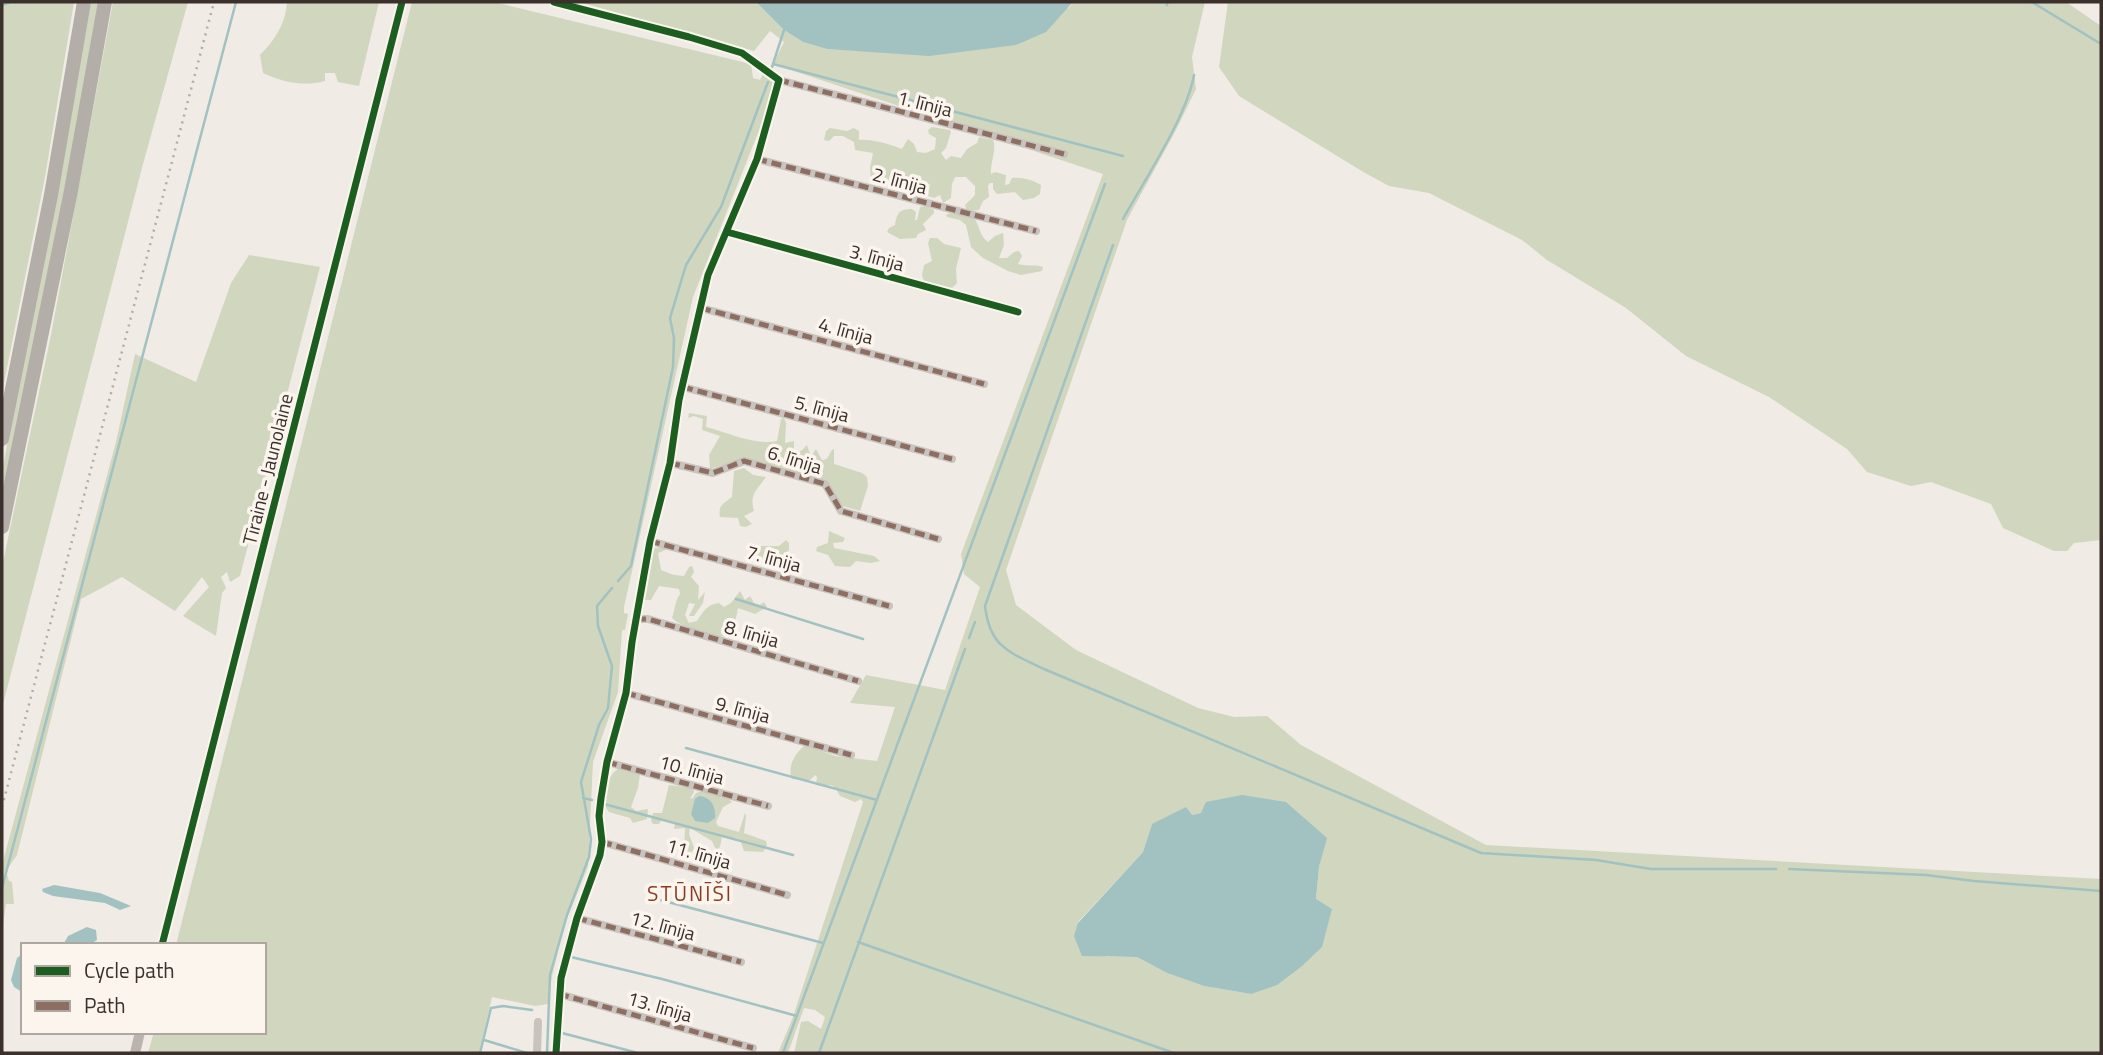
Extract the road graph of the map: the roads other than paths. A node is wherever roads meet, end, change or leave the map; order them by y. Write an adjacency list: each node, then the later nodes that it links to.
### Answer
1 (84, 2): 14 (highway)
2 (106, 2): 17 (highway)
3 (402, 2): 30 (main road, Tīraine - Jaunolaine)
4 (554, 2): 5 (street)
5 (779, 80): 6 (street, 1. līnija); 7 (street)
6 (1064, 154)
7 (757, 159): 8 (street); 9 (street, 2. līnija)
8 (727, 232): 10 (street); 11 (street, 3. līnija)
9 (1036, 232)
10 (701, 308): 12 (street, 4. līnija); 13 (street)
11 (1018, 312)
12 (984, 384)
13 (683, 387): 15 (street, 5. līnija); 16 (street)
14 (2, 439)
15 (952, 459)
16 (670, 463): 18 (street, 6. līnija); 19 (street)
17 (2, 527)
18 (938, 539)
19 (650, 541): 20 (street, 7. līnija); 21 (street)
20 (889, 606)
21 (636, 619): 22 (street, 8. līnija); 23 (street)
22 (858, 681)
23 (626, 693): 24 (street, 9. līnija); 25 (street)
24 (851, 755)
25 (607, 762): 26 (street, 10. līnija); 27 (street)
26 (768, 806)
27 (602, 842): 28 (street, 11. līnija); 29 (street)
28 (787, 895)
29 (577, 918): 31 (street, 12. līnija); 32 (street)
30 (163, 943)
31 (741, 962)
32 (559, 994): 35 (street, 13. līnija); 38 (street)
33 (538, 1022): 37 (street)
34 (140, 1034): 36 (main road)
35 (753, 1048)
36 (135, 1053)
37 (537, 1053)
38 (556, 1053)

